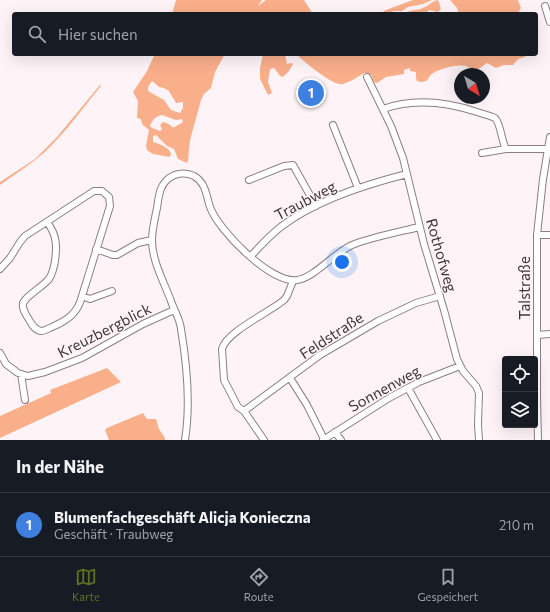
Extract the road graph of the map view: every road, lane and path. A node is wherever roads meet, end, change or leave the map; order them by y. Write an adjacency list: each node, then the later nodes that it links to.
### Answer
1 (545, 6): 2 (street)
2 (550, 22)
3 (368, 77): 4 (street, Rothofweg)
4 (383, 109): 7 (street); 10 (street, Rothofweg)
5 (333, 125): 12 (street, Traubweg)
6 (550, 137): 8 (street, Talstraße)
7 (506, 149): 8 (street); 9 (street)
8 (548, 149): 17 (street, Talstraße)
9 (482, 153)
10 (407, 174): 12 (street, Traubweg); 15 (street, Rothofweg)
11 (249, 180): 13 (street)
12 (358, 188): 13 (street, Traubweg)
13 (316, 206): 20 (street, Traubweg)
14 (48, 222): 19 (street); 21 (street); 24 (street)
15 (420, 227): 22 (street); 25 (street, Rothofweg)
16 (550, 234): 17 (street)
17 (537, 235): 28 (street, Talstraße)
18 (152, 240): 19 (street); 20 (street); 26 (street)
19 (96, 249): 24 (street)
20 (251, 256): 22 (street)
21 (0, 269)
22 (293, 281): 35 (street)
23 (112, 291): 24 (street)
24 (82, 296)
25 (440, 296): 30 (street, Rothofweg); 32 (street, Feldstraße)
26 (174, 310): 31 (street, Kreuzbergblick); 37 (street)
27 (550, 334): 28 (street)
28 (537, 335): 43 (street, Talstraße)
29 (0, 353): 31 (street)
30 (460, 366): 33 (street, Sonnenweg); 42 (street, Rothofweg)
31 (21, 374): 34 (street)
32 (290, 378): 35 (street, Feldstraße); 39 (street, Sonnenweg)
33 (408, 388): 36 (street, Sonnenweg); 41 (street)
34 (25, 400)
35 (244, 411): 38 (street)
36 (335, 432): 39 (street, Sonnenweg); 40 (street)
37 (185, 440)
38 (264, 440)
39 (324, 440)
40 (341, 440)
41 (437, 440)
42 (480, 440)
43 (538, 440)

